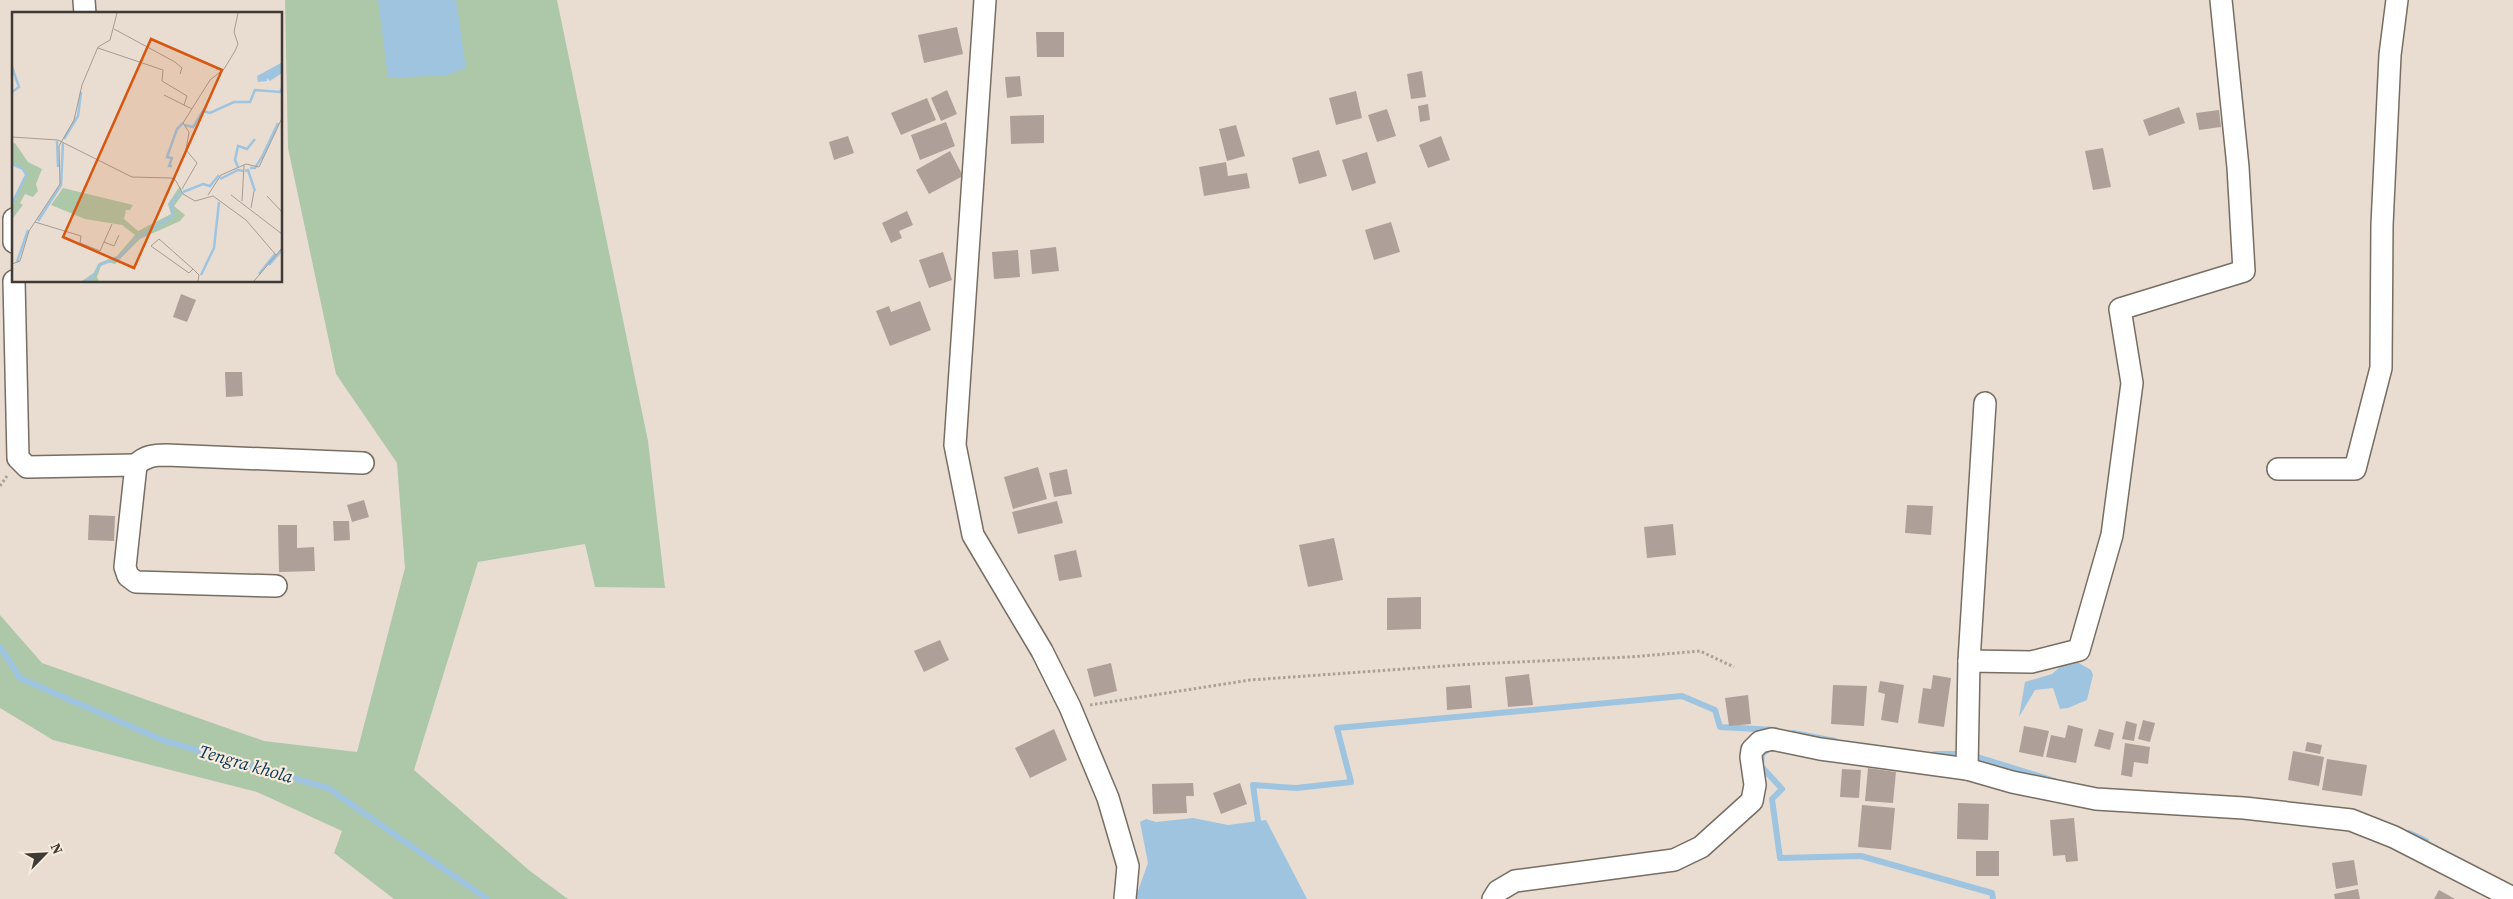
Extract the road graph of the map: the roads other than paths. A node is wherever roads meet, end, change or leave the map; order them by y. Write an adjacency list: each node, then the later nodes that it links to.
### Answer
1 (985, 0): 13 (street)
2 (2220, 0): 10 (street)
3 (2397, 0): 8 (street)
4 (14, 282): 7 (street)
5 (1985, 403): 10 (street)
6 (363, 463): 7 (street)
7 (136, 465): 9 (street)
8 (2278, 469)
9 (276, 586)
10 (1969, 662): 11 (street)
11 (1968, 769): 12 (street); 14 (street)
12 (2513, 898)
13 (1125, 899)
14 (1493, 899)

